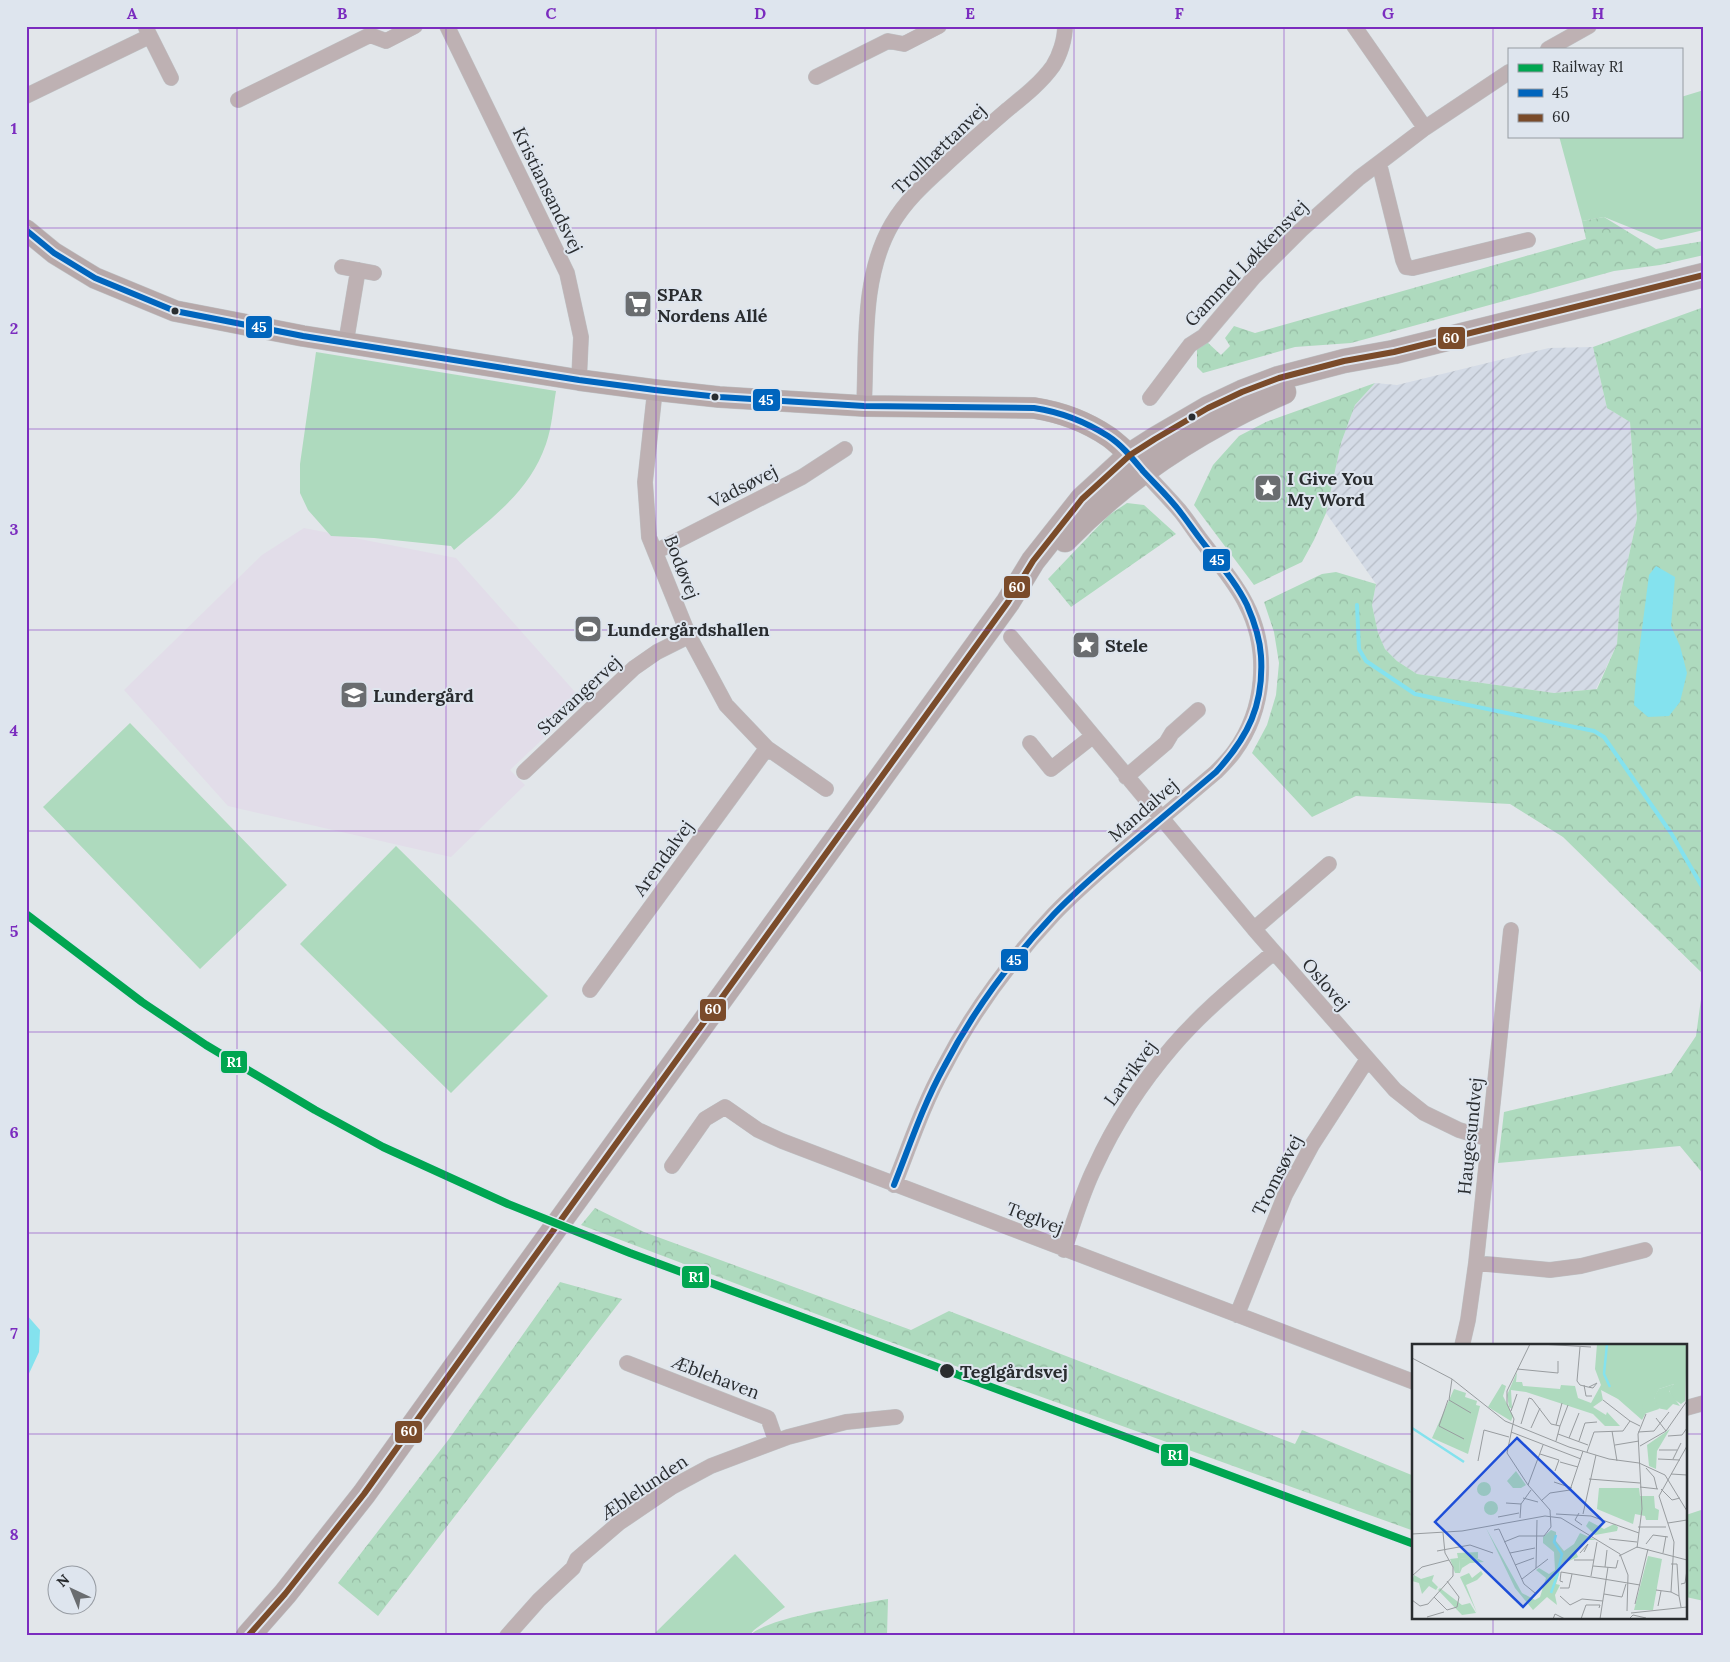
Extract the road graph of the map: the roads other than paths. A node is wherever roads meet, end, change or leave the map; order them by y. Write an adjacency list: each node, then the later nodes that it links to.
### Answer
1 (416, 26): 13 (street)
2 (447, 26): 23 (street, Kristiansandsvej)
3 (939, 26): 10 (street)
4 (1065, 26): 26 (street, Trollhættanvej)
5 (1354, 26): 14 (street)
6 (1589, 26): 8 (street)
7 (148, 31): 11 (street); 12 (street)
8 (1550, 48)
9 (1508, 73): 14 (street, Gammel Løkkensvej)
10 (816, 76)
11 (171, 78)
12 (26, 96)
13 (238, 100)
14 (1424, 128): 15 (street, Gammel Løkkensvej)
15 (1379, 162): 17 (street); 25 (street, Gammel Løkkensvej)
16 (26, 230): 22 (street)
17 (1528, 240)
18 (342, 267): 19 (street)
19 (358, 270): 20 (street); 22 (street)
20 (374, 273)
21 (1704, 275): 28 (main road)
22 (346, 342): 23 (street)
23 (579, 380): 24 (street)
24 (655, 390): 26 (street); 29 (street, Bodøvej)
25 (1150, 398)
26 (864, 406): 28 (street)
27 (845, 449): 29 (street, Vadsøvej)
28 (1137, 463): 39 (street, Mandalvej); 60 (main road)
29 (655, 552): 30 (street, Bodøvej)
30 (690, 636): 35 (street, Bodøvej); 36 (street, Stavangervej)
31 (1011, 637): 33 (street, Oslovej)
32 (1198, 710): 37 (street)
33 (1093, 736): 34 (street); 37 (street, Oslovej)
34 (1030, 742)
35 (767, 748): 38 (street, Bodøvej); 44 (street, Arendalvej)
36 (524, 772)
37 (1126, 777): 39 (street, Oslovej)
38 (826, 789)
39 (1160, 818): 41 (street, Oslovej); 48 (street, Mandalvej)
40 (1328, 864): 41 (street)
41 (1254, 930): 43 (street, Oslovej)
42 (1511, 930): 46 (street, Haugesundvej)
43 (1274, 952): 45 (street, Oslovej); 49 (street, Larvikvej)
44 (590, 990)
45 (1367, 1060): 46 (street, Oslovej); 52 (street, Tromsøvej)
46 (1489, 1139): 51 (street, Haugesundvej)
47 (672, 1166): 48 (street, Teglvej)
48 (894, 1185): 49 (street, Teglvej)
49 (1064, 1250): 52 (street, Teglvej)
50 (1645, 1250): 51 (street)
51 (1476, 1264): 53 (street, Haugesundvej)
52 (1237, 1314): 55 (street, Teglvej)
53 (1462, 1344)
54 (627, 1363): 59 (street, Æblehaven)
55 (1412, 1381)
56 (1704, 1403): 57 (street)
57 (1688, 1407)
58 (896, 1417): 59 (street, Æblelunden)
59 (776, 1441): 61 (street, Æblelunden)
60 (248, 1636)
61 (507, 1636)

